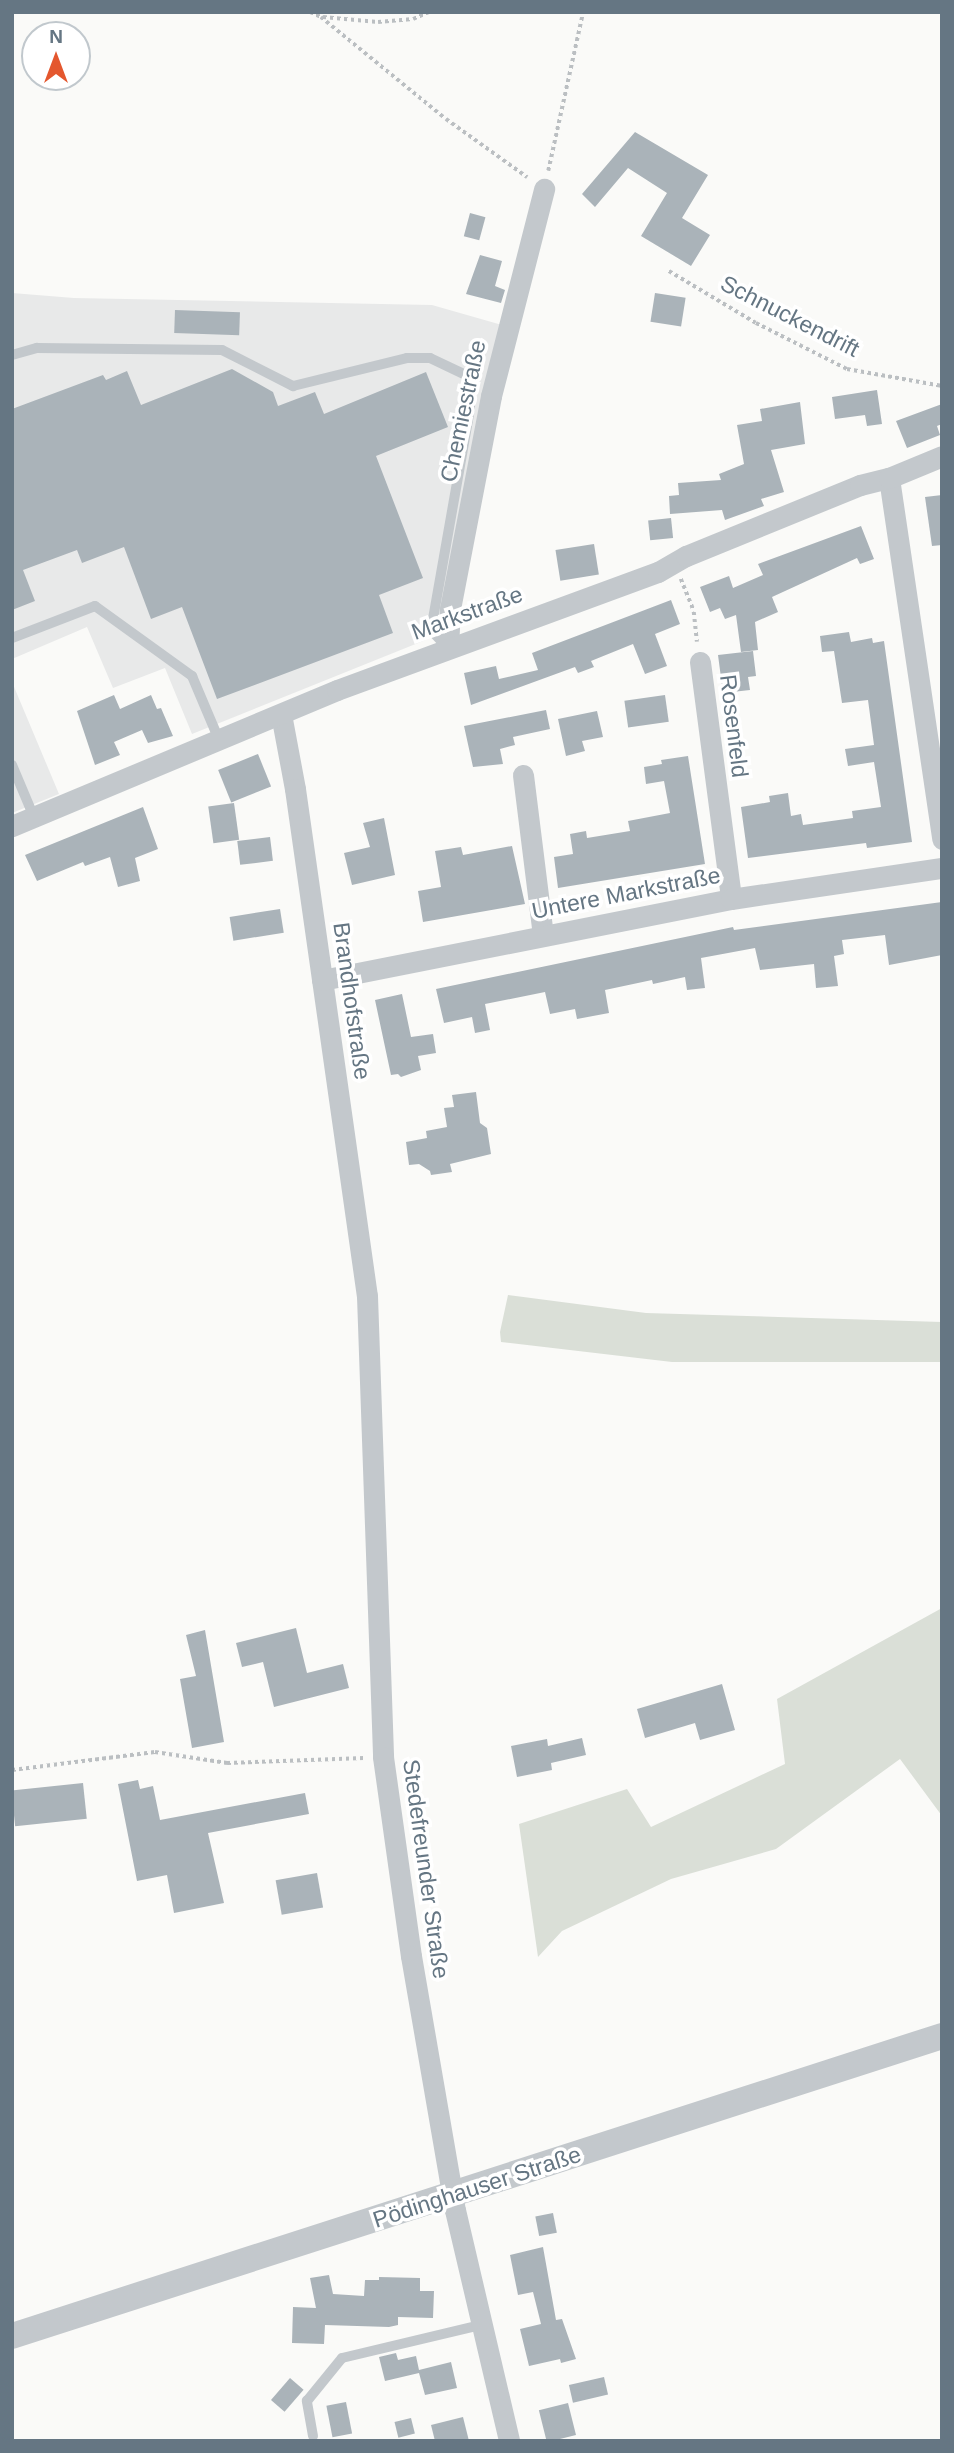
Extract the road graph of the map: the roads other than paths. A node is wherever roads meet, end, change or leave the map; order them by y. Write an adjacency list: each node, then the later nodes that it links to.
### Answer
1 (544, 189): 6 (street, Chemiestraße)
2 (12, 355): 6 (lane)
3 (942, 456): 4 (street, Markstraße)
4 (888, 478): 6 (street, Markstraße); 14 (street)
5 (12, 638): 9 (lane)
6 (448, 648): 8 (street, Markstraße)
7 (700, 662): 16 (street, Rosenfeld)
8 (281, 714): 9 (street, Markstraße); 18 (street, Brandhofstraße)
9 (219, 740): 12 (street, Markstraße)
10 (12, 765): 12 (lane)
11 (523, 775): 17 (street)
12 (34, 817): 13 (street, Markstraße)
13 (12, 826)
14 (942, 839)
15 (942, 868): 16 (street, Untere Markstraße)
16 (731, 899): 17 (street, Untere Markstraße)
17 (543, 936): 18 (street, Untere Markstraße)
18 (322, 980): 19 (street, Brandhofstraße)
19 (367, 1296): 21 (street, Stedefreunder Straße)
20 (942, 2036): 21 (street, Pödinghauser Straße)
21 (455, 2195): 22 (street, Stedefreunder Straße); 23 (street, Pödinghauser Straße)
22 (481, 2325): 24 (lane); 25 (street, Stedefreunder Straße)
23 (12, 2336)
24 (313, 2436)
25 (509, 2441)

